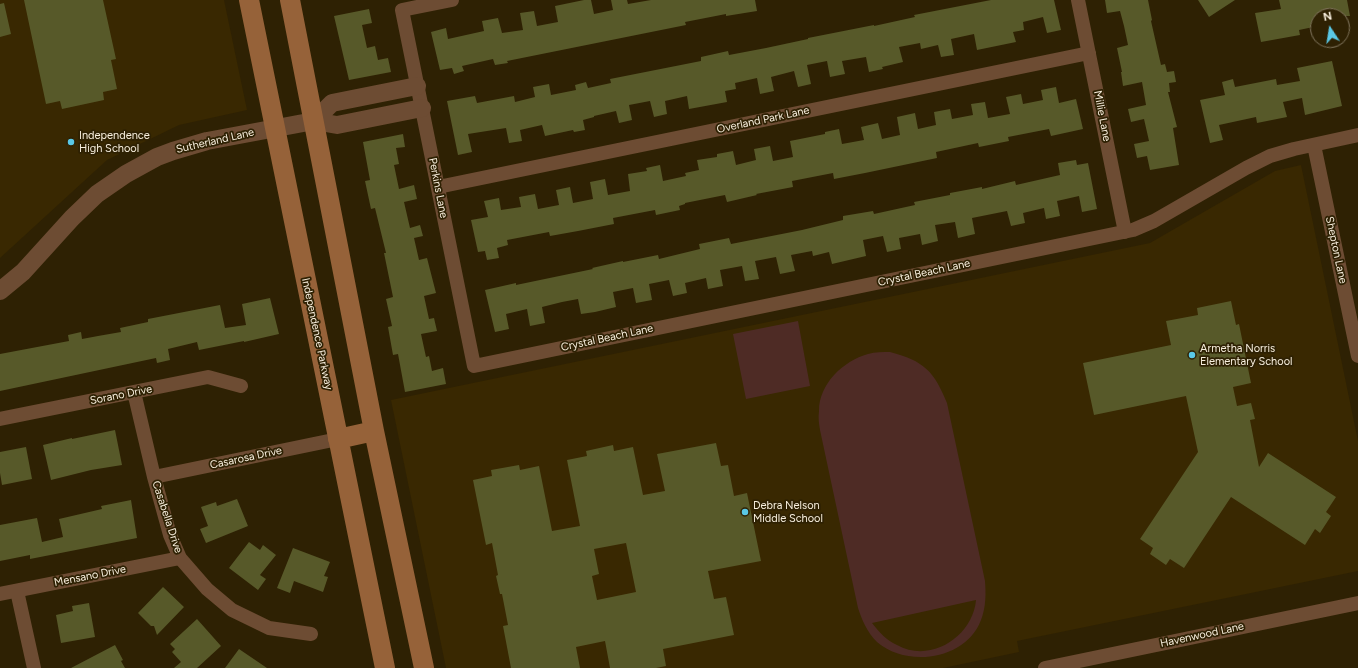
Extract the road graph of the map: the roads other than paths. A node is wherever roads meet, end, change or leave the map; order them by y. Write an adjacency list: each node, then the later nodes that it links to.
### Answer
1 (249, 0): 9 (main road, Independence Parkway)
2 (290, 0): 8 (main road)
3 (452, 0): 6 (street, Perkins Lane)
4 (1078, 0): 5 (street, Millie Lane)
5 (1089, 53): 12 (street, Overland Park Lane); 13 (street, Millie Lane)
6 (417, 86): 7 (street, Perkins Lane); 8 (street)
7 (422, 108): 8 (street, Sutherland Lane); 12 (street, Perkins Lane)
8 (314, 121): 9 (street, Sutherland Lane); 21 (main road)
9 (275, 128): 14 (street, Sutherland Lane); 22 (main road, Independence Parkway)
10 (1358, 135): 11 (street, Crystal Beach Lane)
11 (1314, 145): 13 (street, Crystal Beach Lane); 15 (street, Shepton Lane)
12 (438, 187): 17 (street, Perkins Lane)
13 (1125, 232): 17 (street, Crystal Beach Lane)
14 (0, 291)
15 (1355, 324): 16 (street, Shepton Lane)
16 (1358, 356)
17 (474, 366)
18 (241, 386): 19 (street, Sorano Drive)
19 (134, 392): 20 (street, Sorano Drive); 23 (street, Casabella Drive)
20 (0, 419)
21 (374, 431): 22 (main road); 31 (main road)
22 (338, 439): 23 (street, Casarosa Drive); 30 (main road, Independence Parkway)
23 (154, 477): 24 (street, Casabella Drive)
24 (180, 558): 25 (street, Mensano Drive); 28 (street, Casabella Drive)
25 (17, 591): 26 (street, Mensano Drive); 29 (street)
26 (0, 594)
27 (1358, 603): 32 (street, Havenwood Lane)
28 (311, 634)
29 (34, 668)
30 (385, 668)
31 (424, 668)
32 (1045, 668)

